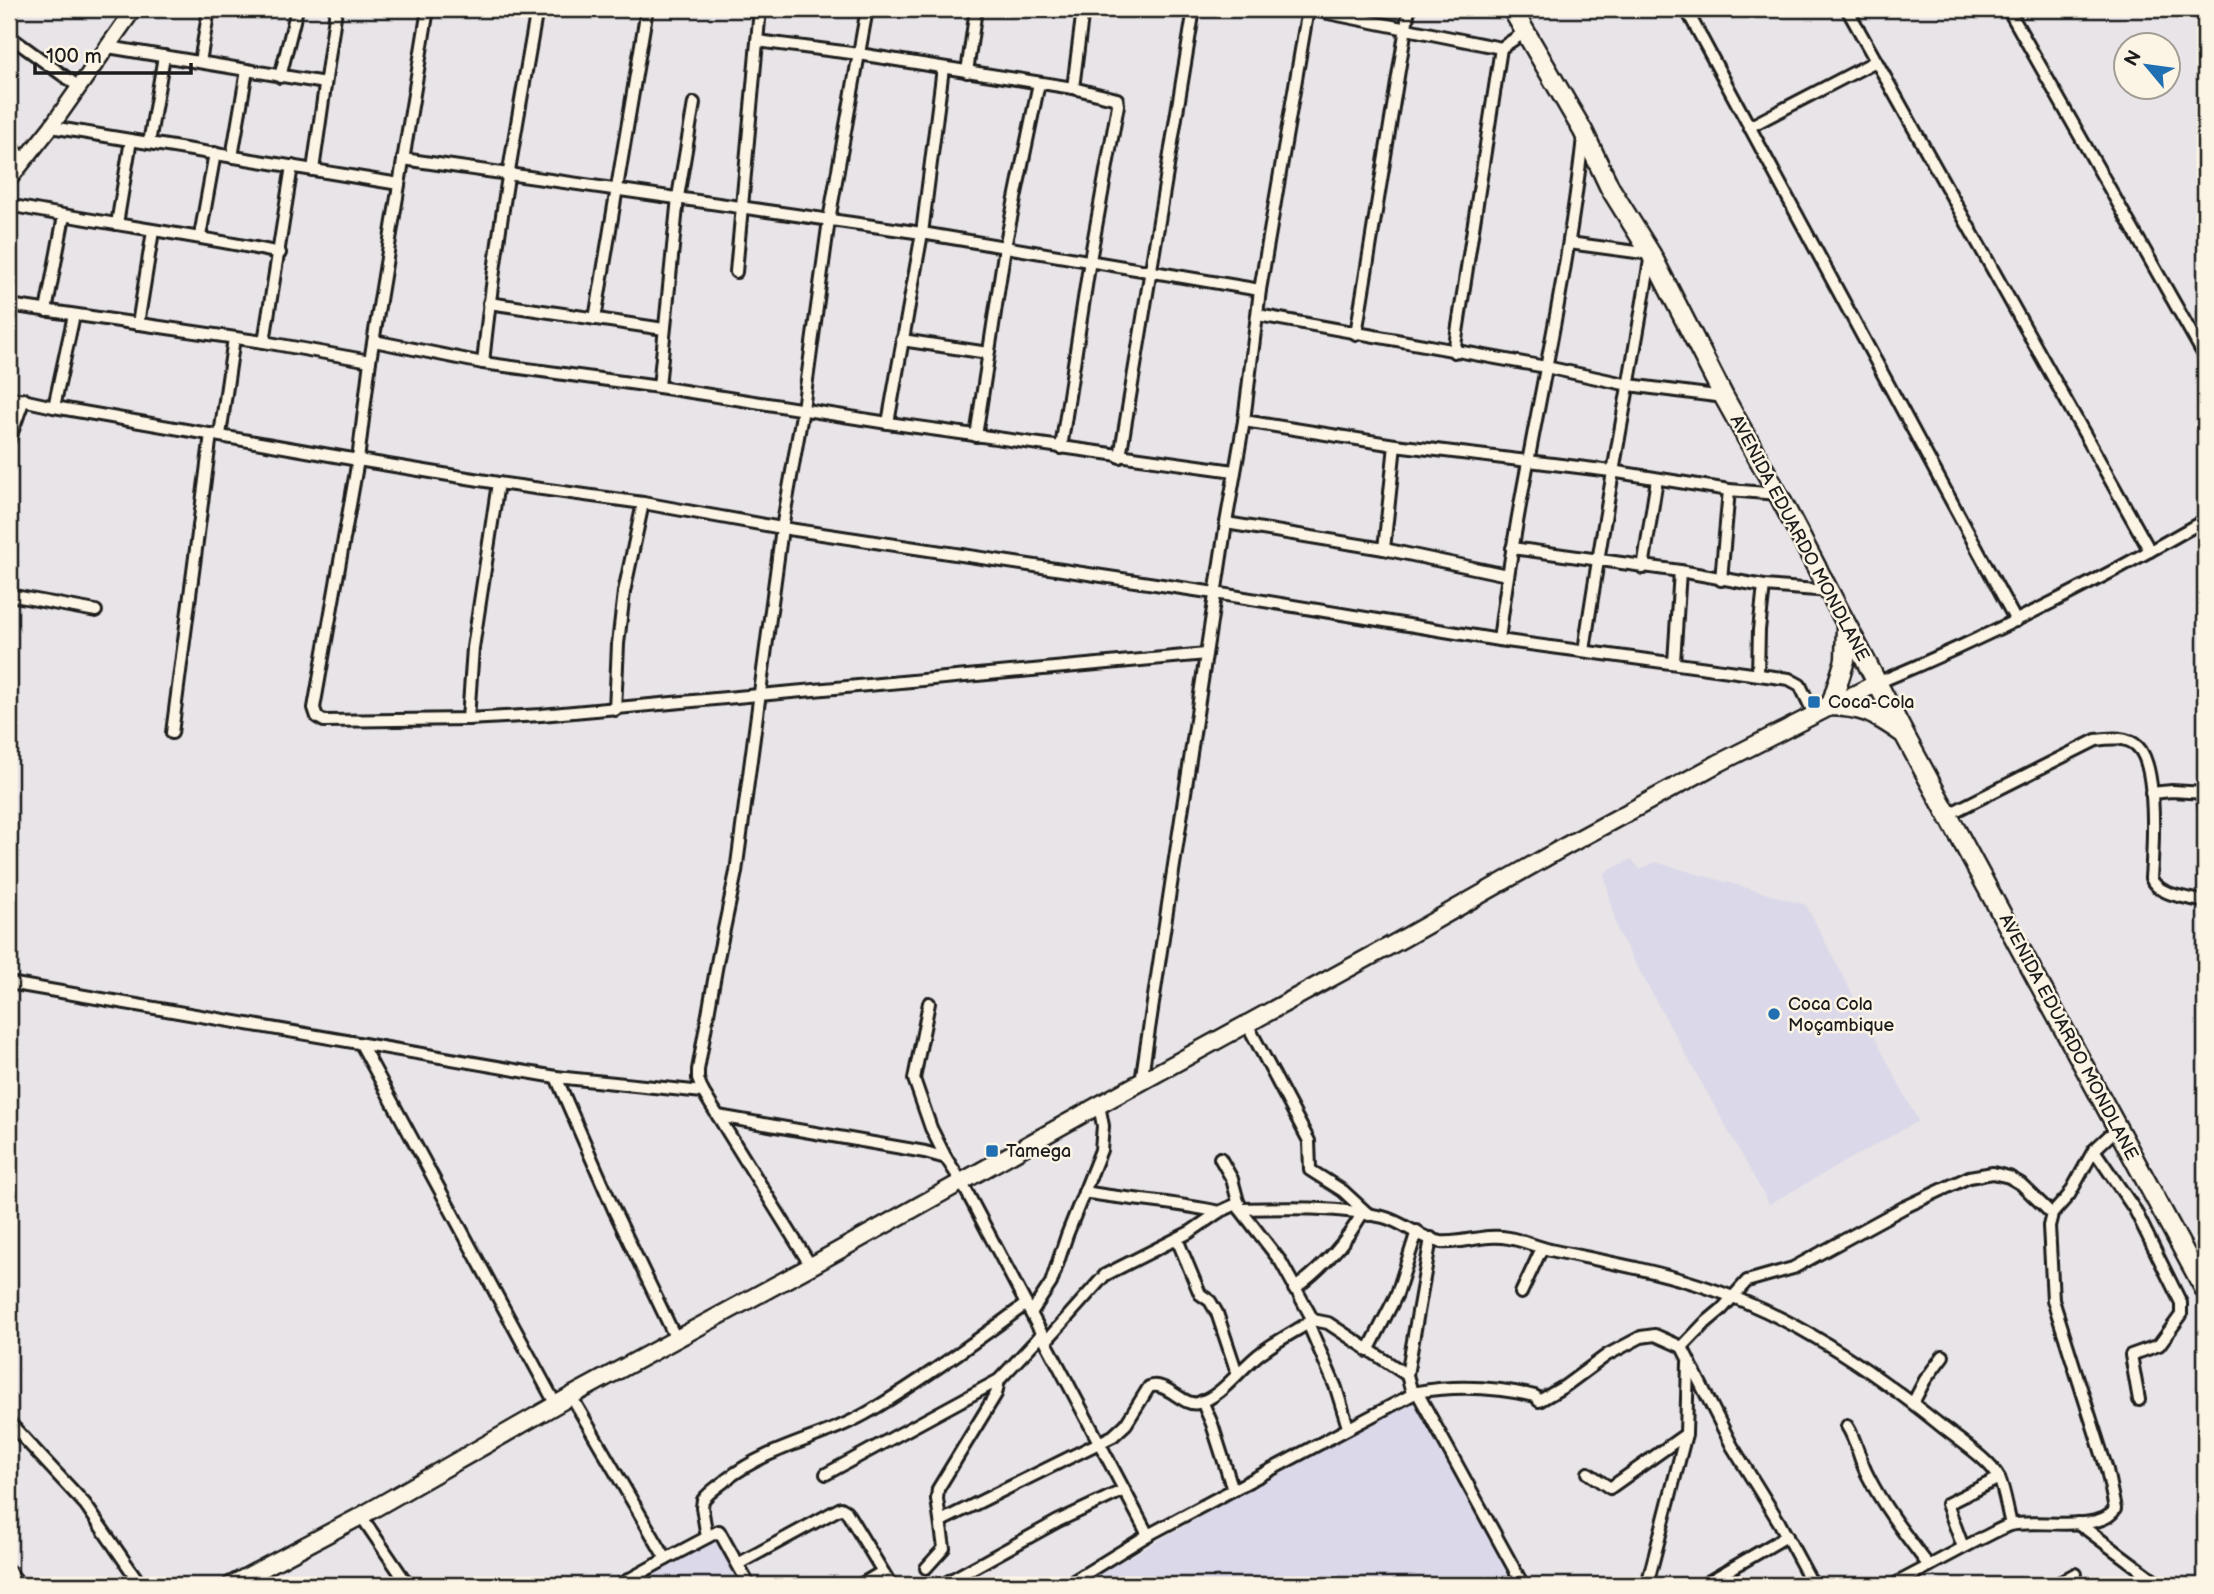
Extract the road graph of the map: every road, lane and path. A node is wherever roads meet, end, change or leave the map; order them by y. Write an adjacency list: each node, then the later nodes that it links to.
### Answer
1 (14, 9): 20 (street)
2 (134, 9): 25 (street)
3 (209, 9): 30 (street)
4 (297, 9): 34 (street)
5 (336, 9): 35 (street)
6 (428, 9): 49 (street)
7 (537, 9): 52 (street)
8 (647, 9): 55 (street)
9 (760, 9): 24 (street)
10 (867, 9): 27 (street)
11 (976, 9): 33 (street)
12 (1083, 9): 38 (street)
13 (1194, 9): 70 (street)
14 (1308, 9): 21 (street); 72 (street)
15 (1409, 9): 21 (street)
16 (1512, 9): 22 (main road, AVENIDA EDUARDO MONDLANE)
17 (1686, 9): 41 (street)
18 (1847, 9): 29 (street)
19 (2008, 9): 88 (street)
20 (9, 15)
21 (1406, 27): 26 (street); 81 (street)
22 (1525, 32): 26 (street); 42 (main road, AVENIDA EDUARDO MONDLANE)
23 (9, 36): 37 (street)
24 (757, 41): 27 (street); 58 (street)
25 (108, 47): 28 (street); 37 (street)
26 (1501, 48): 86 (street)
27 (859, 54): 31 (street); 60 (street)
28 (164, 57): 30 (street); 44 (street)
29 (1875, 61): 41 (street); 121 (street)
30 (200, 62): 32 (street)
31 (943, 68): 33 (street); 63 (street)
32 (247, 71): 34 (street); 47 (street)
33 (967, 72): 36 (street)
34 (280, 77): 35 (street)
35 (325, 83): 51 (street)
36 (1039, 83): 38 (street); 66 (street)
37 (79, 88): 40 (street)
38 (1073, 88): 69 (street)
39 (694, 103): 56 (street)
40 (51, 127): 43 (street); 48 (street)
41 (1749, 127): 132 (street)
42 (1583, 131): 65 (street); 68 (main road, AVENIDA EDUARDO MONDLANE)
43 (131, 140): 44 (street); 61 (street)
44 (149, 143): 46 (street)
45 (9, 147): 48 (street)
46 (215, 153): 47 (street); 64 (street)
47 (232, 157): 50 (street)
48 (25, 159): 53 (street)
49 (403, 159): 52 (street); 54 (street)
50 (292, 166): 51 (street); 67 (street)
51 (313, 170): 54 (street)
52 (508, 174): 55 (street); 73 (street)
53 (9, 180)
54 (399, 184): 84 (street)
55 (617, 188): 56 (street); 78 (street)
56 (678, 197): 58 (street); 80 (street)
57 (9, 205): 59 (street)
58 (743, 207): 60 (street); 71 (street)
59 (64, 216): 61 (street); 75 (street)
60 (829, 220): 63 (street); 98 (street)
61 (117, 224): 62 (street)
62 (153, 230): 64 (street); 79 (street)
63 (922, 233): 66 (street); 83 (street)
64 (200, 236): 67 (street)
65 (1569, 243): 68 (street); 91 (street)
66 (1005, 247): 69 (street); 87 (street)
67 (280, 253): 85 (street)
68 (1651, 254): 92 (street); 95 (main road, AVENIDA EDUARDO MONDLANE)
69 (1090, 260): 70 (street); 105 (street)
70 (1149, 271): 72 (street); 106 (street)
71 (736, 272)
72 (1260, 290): 77 (street)
73 (489, 303): 78 (street); 90 (street)
74 (9, 305): 75 (street)
75 (46, 311): 76 (street)
76 (74, 315): 79 (street); 97 (street)
77 (1258, 315): 81 (street); 99 (street)
78 (595, 319): 80 (street)
79 (138, 324): 82 (street)
80 (664, 329): 93 (street)
81 (1356, 334): 86 (street)
82 (234, 338): 85 (street); 101 (street)
83 (902, 340): 87 (street); 100 (street)
84 (374, 341): 89 (street); 90 (street)
85 (264, 342): 89 (street)
86 (1454, 352): 91 (street)
87 (988, 353): 102 (street)
88 (2205, 356)
89 (370, 360): 107 (street)
90 (483, 363): 93 (street)
91 (1546, 367): 92 (street); 108 (street)
92 (1629, 386): 95 (street); 110 (street)
93 (659, 387): 98 (street)
94 (9, 397): 96 (street)
95 (1724, 397): 114 (main road, AVENIDA EDUARDO MONDLANE)
96 (24, 399): 97 (street); 103 (street)
97 (54, 407): 101 (street)
98 (803, 410): 100 (street); 118 (street)
99 (1244, 421): 104 (street); 109 (street)
100 (888, 423): 102 (street)
101 (216, 435): 107 (street); 144 (street)
102 (976, 436): 105 (street)
103 (9, 441)
104 (1395, 445): 108 (street); 120 (street)
105 (1061, 447): 106 (street)
106 (1121, 457): 109 (street)
107 (358, 460): 112 (street); 143 (street)
108 (1529, 460): 110 (street); 119 (street)
109 (1234, 471): 117 (street)
110 (1612, 471): 111 (street); 122 (street)
111 (1657, 479): 113 (street); 123 (street)
112 (498, 483): 115 (street); 143 (street)
113 (1729, 491): 114 (street); 126 (street)
114 (1778, 494): 128 (main road, AVENIDA EDUARDO MONDLANE)
115 (643, 503): 118 (street); 142 (street)
116 (2205, 520): 121 (street)
117 (1226, 523): 120 (street); 129 (street)
118 (782, 528): 129 (street); 140 (street)
119 (1512, 548): 122 (street); 125 (street)
120 (1384, 549): 125 (street)
121 (2150, 551): 132 (street)
122 (1597, 560): 123 (street); 135 (street)
123 (1643, 568): 124 (street)
124 (1681, 572): 126 (street); 137 (street)
125 (1507, 575): 134 (street)
126 (1721, 580): 127 (street)
127 (1764, 586): 128 (street); 138 (street)
128 (1830, 591): 133 (main road, AVENIDA EDUARDO MONDLANE)
129 (1215, 593): 134 (street); 136 (street)
130 (9, 595): 131 (street)
131 (96, 611)
132 (2016, 621): 139 (street)
133 (1846, 625): 139 (main road, AVENIDA EDUARDO MONDLANE); 141 (main road)
134 (1499, 639): 135 (street)
135 (1584, 651): 137 (street)
136 (1206, 653): 140 (street); 156 (street)
137 (1674, 662): 138 (street)
138 (1758, 674): 141 (street)
139 (1877, 682): 141 (main road); 145 (main road, AVENIDA EDUARDO MONDLANE)
140 (760, 694): 142 (street); 157 (street)
141 (1824, 708): 145 (main road); 153 (main road)
142 (615, 710): 143 (street)
143 (468, 719)
144 (172, 733)
145 (1904, 734): 149 (main road, AVENIDA EDUARDO MONDLANE)
146 (2203, 792): 147 (street); 148 (street)
147 (2151, 793): 149 (street); 150 (street)
148 (2205, 809)
149 (1949, 814): 160 (main road, AVENIDA EDUARDO MONDLANE)
150 (2205, 902)
151 (9, 982): 154 (street)
152 (929, 1003): 162 (street)
153 (1247, 1024): 156 (main road); 168 (street)
154 (361, 1044): 155 (street); 194 (street)
155 (556, 1077): 157 (street); 182 (street)
156 (1141, 1082): 158 (main road)
157 (703, 1092): 159 (street)
158 (1099, 1105): 164 (main road); 165 (street)
159 (718, 1116): 162 (street); 174 (street)
160 (2119, 1130): 161 (street); 176 (main road, AVENIDA EDUARDO MONDLANE)
161 (2094, 1150): 169 (street); 191 (street)
162 (946, 1158): 164 (street)
163 (1220, 1158): 166 (street)
164 (961, 1181): 174 (main road); 179 (street)
165 (1084, 1192): 167 (street); 179 (street)
166 (1240, 1206): 167 (street); 168 (street); 175 (street)
167 (1219, 1212): 172 (street)
168 (1365, 1214): 170 (street); 175 (street)
169 (2052, 1214): 178 (street); 207 (street)
170 (1418, 1231): 171 (street); 183 (street)
171 (1431, 1238): 173 (street); 187 (street)
172 (1177, 1239): 181 (street); 186 (street)
173 (1542, 1248): 177 (street); 178 (street)
174 (811, 1266): 182 (main road)
175 (1294, 1289): 180 (street)
176 (2205, 1290)
177 (1521, 1293)
178 (1733, 1297): 184 (street); 193 (street)
179 (1029, 1309): 181 (street); 211 (street)
180 (1311, 1322): 183 (street); 186 (street); 197 (street)
181 (1044, 1338): 188 (street); 199 (street)
182 (676, 1339): 190 (main road)
183 (1368, 1351): 187 (street)
184 (1685, 1352): 189 (street); 198 (street); 210 (street)
185 (1943, 1356): 193 (street)
186 (1237, 1373): 192 (street)
187 (1407, 1376): 189 (street)
188 (999, 1380): 201 (street); 206 (street)
189 (1414, 1392): 197 (street); 231 (street)
190 (571, 1396): 194 (main road); 213 (street)
191 (2139, 1400)
192 (1202, 1401): 199 (street); 204 (street)
193 (1913, 1403): 202 (street)
194 (556, 1405): 205 (main road)
195 (9, 1422): 222 (street)
196 (1847, 1426): 215 (street)
197 (1349, 1427): 204 (street)
198 (1686, 1434): 200 (street); 232 (street)
199 (1101, 1443): 203 (street); 206 (street)
200 (1588, 1473)
201 (826, 1474)
202 (1999, 1478): 208 (street); 212 (street)
203 (1124, 1489): 209 (street); 229 (street)
204 (1233, 1490): 209 (street)
205 (361, 1516): 223 (main road); 224 (street)
206 (941, 1521): 216 (street)
207 (2078, 1523): 208 (street); 220 (street)
208 (2011, 1524): 212 (street)
209 (1148, 1535): 230 (street)
210 (1787, 1536): 233 (street); 234 (street)
211 (707, 1537): 213 (street); 214 (street)
212 (1963, 1547): 215 (street)
213 (666, 1559): 225 (street)
214 (738, 1564): 218 (street); 226 (street)
215 (1929, 1566): 235 (street)
216 (926, 1568)
217 (9, 1571): 221 (street)
218 (882, 1572): 227 (street); 228 (street)
219 (2075, 1574): 236 (street)
220 (2157, 1582)
221 (20, 1585)
222 (141, 1585)
223 (231, 1585)
224 (408, 1585)
225 (619, 1585)
226 (749, 1585)
227 (860, 1585)
228 (891, 1585)
229 (942, 1585)
230 (1067, 1585)
231 (1523, 1585)
232 (1647, 1585)
233 (1703, 1585)
234 (1813, 1585)
235 (1893, 1585)
236 (2055, 1585)

